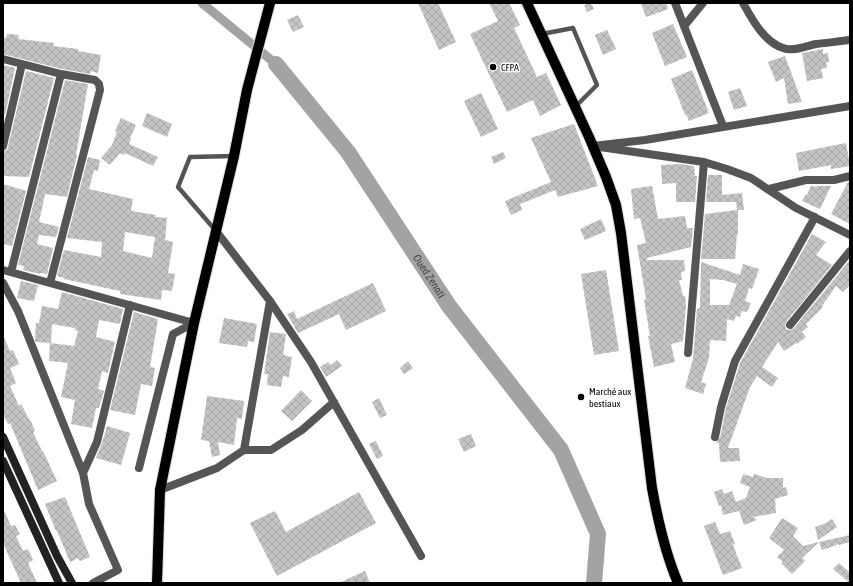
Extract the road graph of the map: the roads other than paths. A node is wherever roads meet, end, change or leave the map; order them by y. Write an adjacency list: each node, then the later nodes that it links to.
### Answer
1 (270, 3): 17 (main road)
2 (527, 3): 7 (main road)
3 (675, 3): 6 (street)
4 (703, 3): 6 (street)
5 (743, 3): 8 (street)
6 (685, 25): 14 (street)
7 (541, 34): 13 (main road); 13 (lane)
8 (850, 40)
9 (3, 59): 10 (street)
10 (22, 64): 11 (street); 15 (street)
11 (61, 74): 25 (street); 27 (street)
12 (850, 106): 14 (street)
13 (575, 107): 16 (main road)
14 (723, 126): 16 (street)
15 (3, 146)
16 (593, 146): 18 (street); 46 (main road)
17 (234, 156): 22 (main road); 22 (lane)
18 (704, 162): 20 (street); 32 (street)
19 (850, 176): 20 (street)
20 (769, 189): 21 (street)
21 (815, 217): 23 (street); 35 (street)
22 (216, 231): 28 (street); 30 (main road)
23 (850, 235)
24 (850, 252): 31 (street)
25 (7, 271): 27 (street)
26 (3, 282): 39 (street)
27 (50, 283): 29 (street)
28 (270, 301): 33 (street); 36 (street)
29 (130, 305): 30 (street); 39 (street)
30 (194, 323): 38 (street); 40 (main road)
31 (790, 325)
32 (688, 353)
33 (334, 402): 36 (street); 41 (street)
34 (3, 437): 43 (main road)
35 (715, 437)
36 (244, 450): 40 (street)
37 (3, 461): 42 (main road)
38 (139, 468)
39 (83, 473): 44 (street)
40 (160, 490): 45 (main road)
41 (421, 556)
42 (60, 583)
43 (72, 583)
44 (93, 583)
45 (157, 583)
46 (678, 583)

